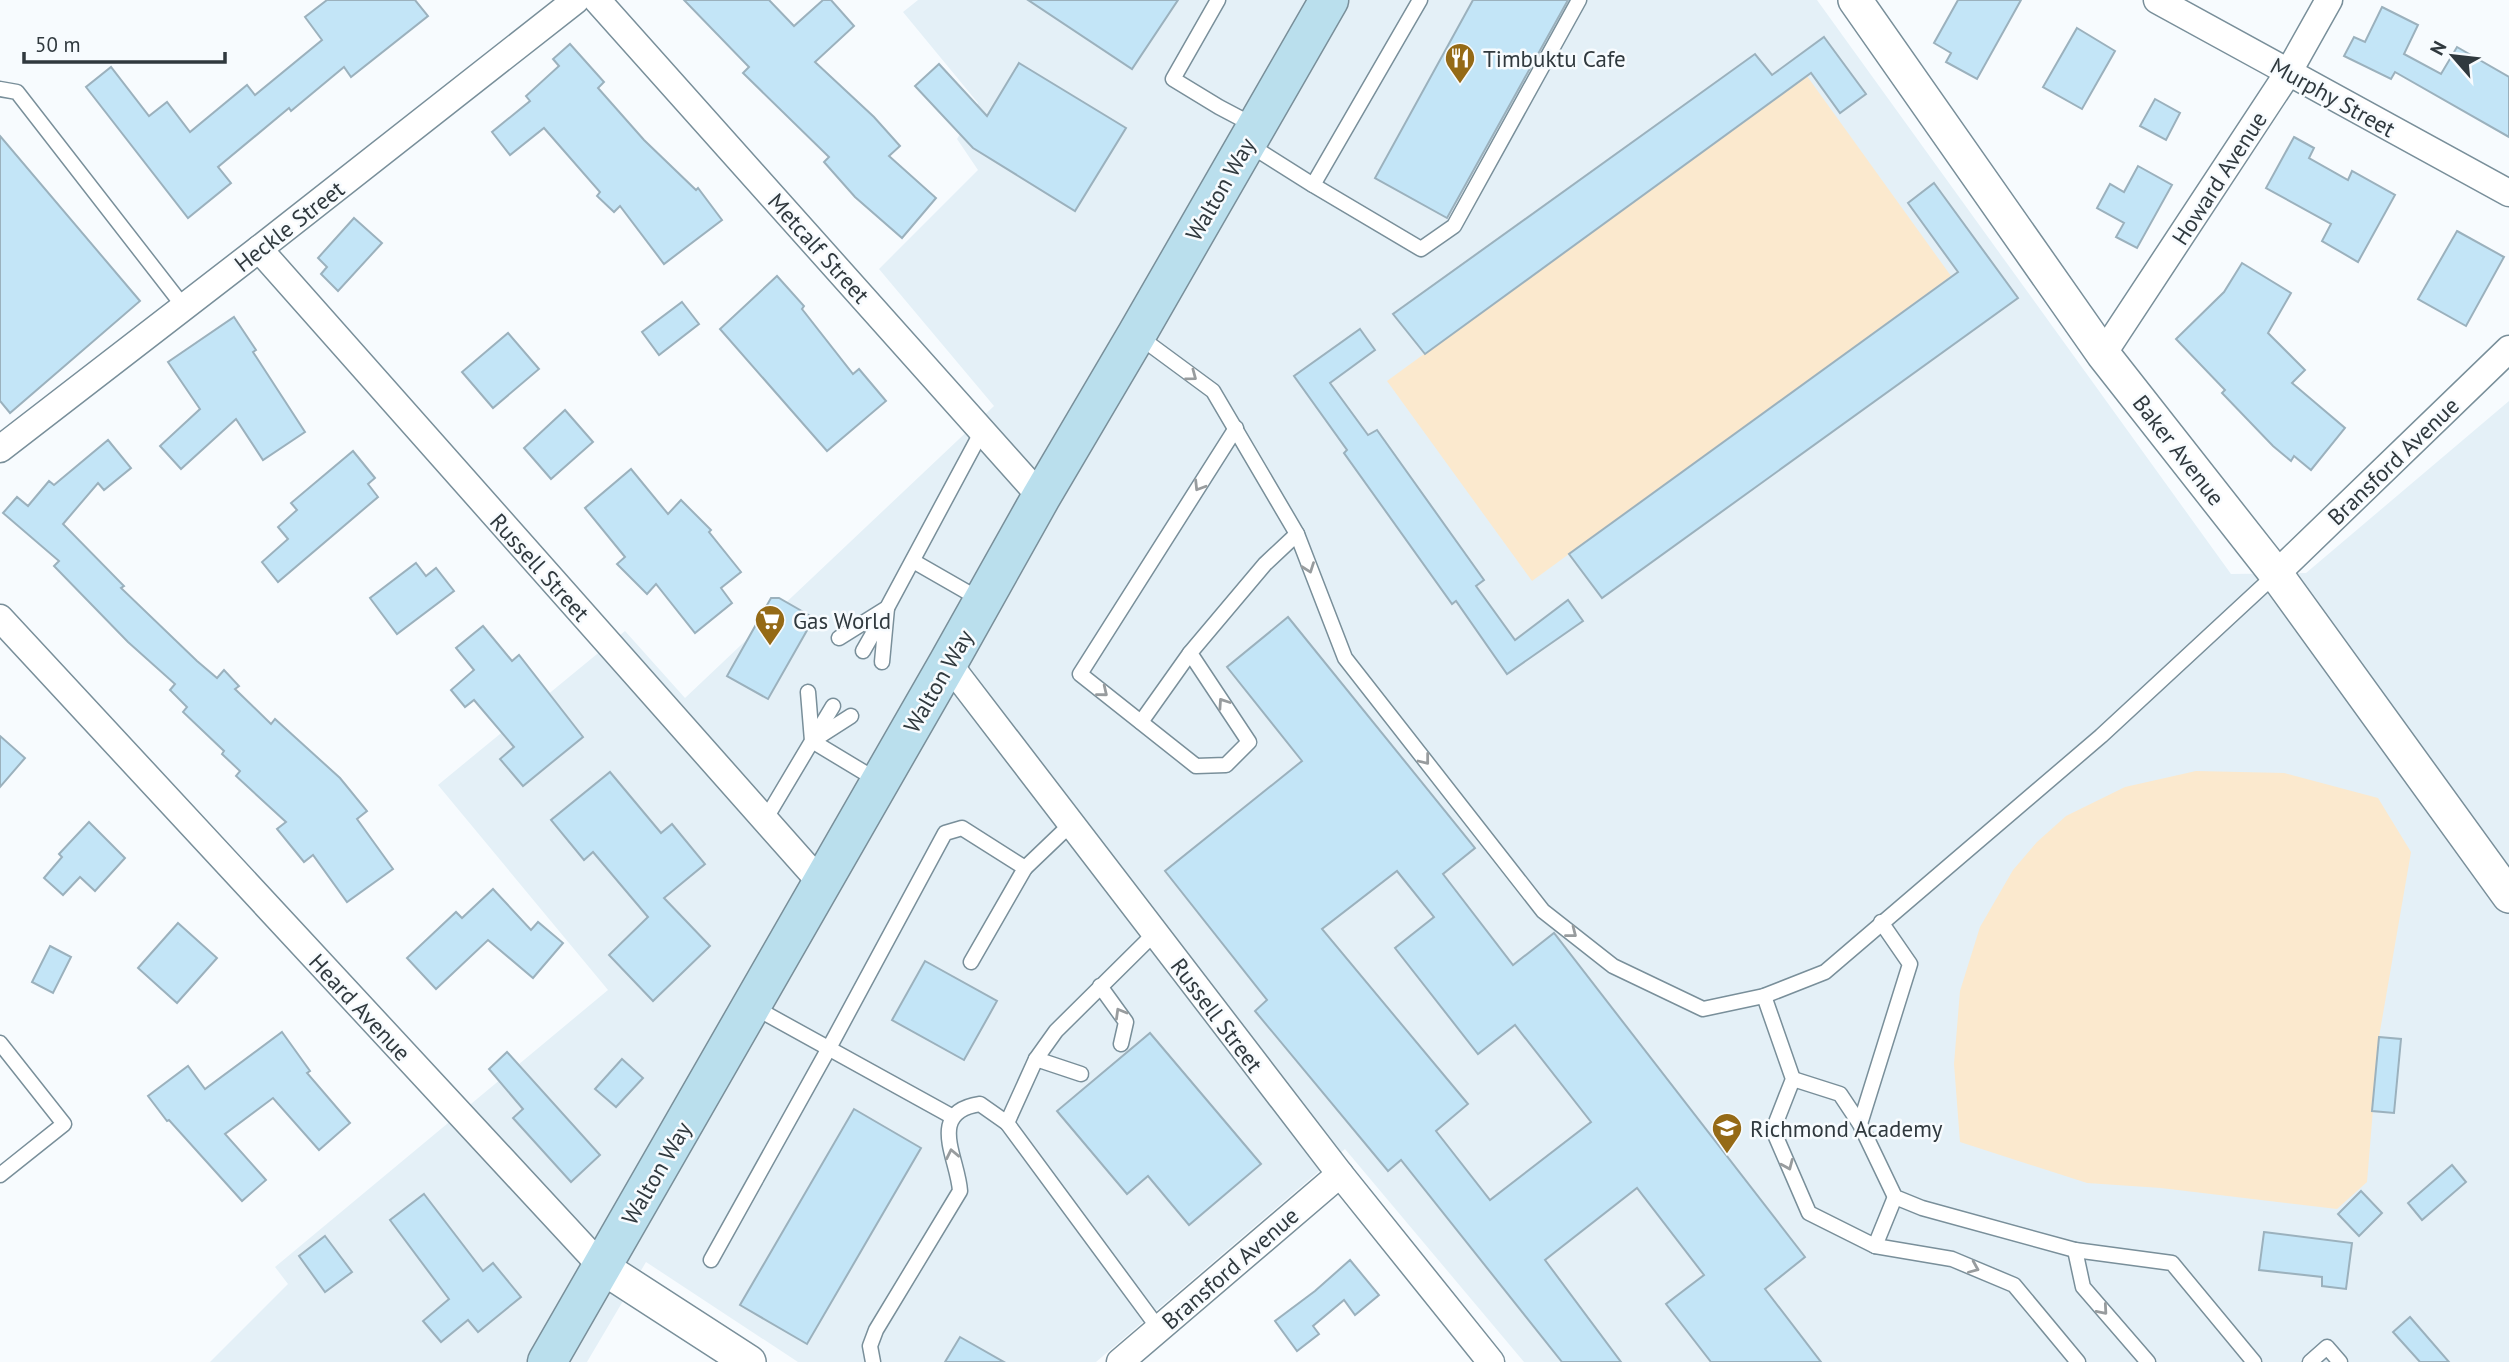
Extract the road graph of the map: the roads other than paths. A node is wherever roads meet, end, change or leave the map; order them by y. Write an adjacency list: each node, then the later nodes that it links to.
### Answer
1 (576, 0): 15 (street, Heckle Street)
2 (597, 0): 21 (street, Metcalf Street)
3 (1218, 0): 12 (lane)
4 (1420, 0): 13 (lane)
5 (1579, 0): 13 (lane)
6 (1855, 0): 19 (street, Baker Avenue)
7 (2157, 0): 10 (street, Murphy Street)
8 (2329, 0): 10 (street, Howard Avenue)
9 (1321, 3): 12 (main road, Walton Way)
10 (2288, 73): 14 (street, Murphy Street); 19 (street, Howard Avenue)
11 (0, 89): 16 (lane)
12 (1252, 135): 13 (lane); 17 (main road, Walton Way)
13 (1313, 185)
14 (2509, 193)
15 (259, 249): 16 (street, Heckle Street); 41 (street, Russell Street)
16 (184, 307): 22 (street, Heckle Street)
17 (1137, 334): 20 (lane, one-way to 20); 23 (main road, Walton Way)
18 (2509, 349): 26 (street, Bransford Avenue)
19 (2103, 354): 26 (street, Baker Avenue)
20 (1236, 428): 24 (lane); 38 (lane, one-way to 38)
21 (982, 431): 23 (street, Metcalf Street); 25 (lane)
22 (0, 449)
23 (1041, 497): 27 (main road, Walton Way)
24 (1297, 534): 32 (lane); 50 (lane, one-way to 50)
25 (913, 561): 27 (lane); 28 (lane)
26 (2276, 574): 45 (street, Baker Avenue); 46 (lane)
27 (983, 601): 34 (main road, Walton Way)
28 (887, 608): 30 (lane); 31 (lane); 33 (lane)
29 (0, 618): 67 (street, Heard Avenue)
30 (839, 638)
31 (863, 651)
32 (1189, 653): 38 (lane); 38 (lane, one-way to 32)
33 (882, 662)
34 (948, 663): 40 (main road, Walton Way); 42 (street, Russell Street)
35 (808, 692): 39 (lane)
36 (833, 706): 39 (lane)
37 (850, 716): 39 (lane)
38 (1141, 722)
39 (812, 741): 40 (lane); 41 (lane)
40 (880, 782): 44 (main road, Walton Way)
41 (765, 820): 44 (street, Russell Street)
42 (1070, 824): 43 (lane); 47 (street, Russell Street)
43 (1025, 869): 48 (lane); 54 (lane)
44 (822, 884): 51 (main road, Walton Way)
45 (2509, 896)
46 (1881, 922): 50 (lane); 60 (lane)
47 (1155, 933): 49 (lane); 61 (street, Russell Street)
48 (971, 962)
49 (1100, 986): 53 (lane, one-way to 49); 55 (lane)
50 (1764, 996): 57 (lane)
51 (751, 1006): 54 (lane); 67 (main road, Walton Way)
52 (0, 1043): 62 (lane)
53 (1121, 1044)
54 (829, 1048): 58 (lane); 66 (lane)
55 (1036, 1059): 56 (lane); 59 (lane)
56 (1082, 1074)
57 (1793, 1079): 60 (lane); 64 (lane, one-way to 64)
58 (953, 1116): 59 (lane); 71 (lane, one-way to 58)
59 (1007, 1123): 68 (lane)
60 (1860, 1124): 63 (lane)
61 (1340, 1174): 68 (street, Bransford Avenue); 73 (street, Russell Street)
62 (0, 1175)
63 (1895, 1197): 64 (lane); 65 (lane)
64 (1875, 1247): 74 (lane, one-way to 74)
65 (2075, 1250): 75 (lane, one-way to 75); 76 (lane)
66 (711, 1260)
67 (602, 1267): 69 (main road, Walton Way); 70 (street, Heard Avenue)
68 (1158, 1329): 72 (street, Bransford Avenue)
69 (547, 1362)
70 (749, 1362)
71 (873, 1362)
72 (1120, 1362)
73 (1491, 1362)
74 (2078, 1362)
75 (2148, 1362)
76 (2254, 1362)
77 (2310, 1362): 78 (lane)
78 (2340, 1362)

